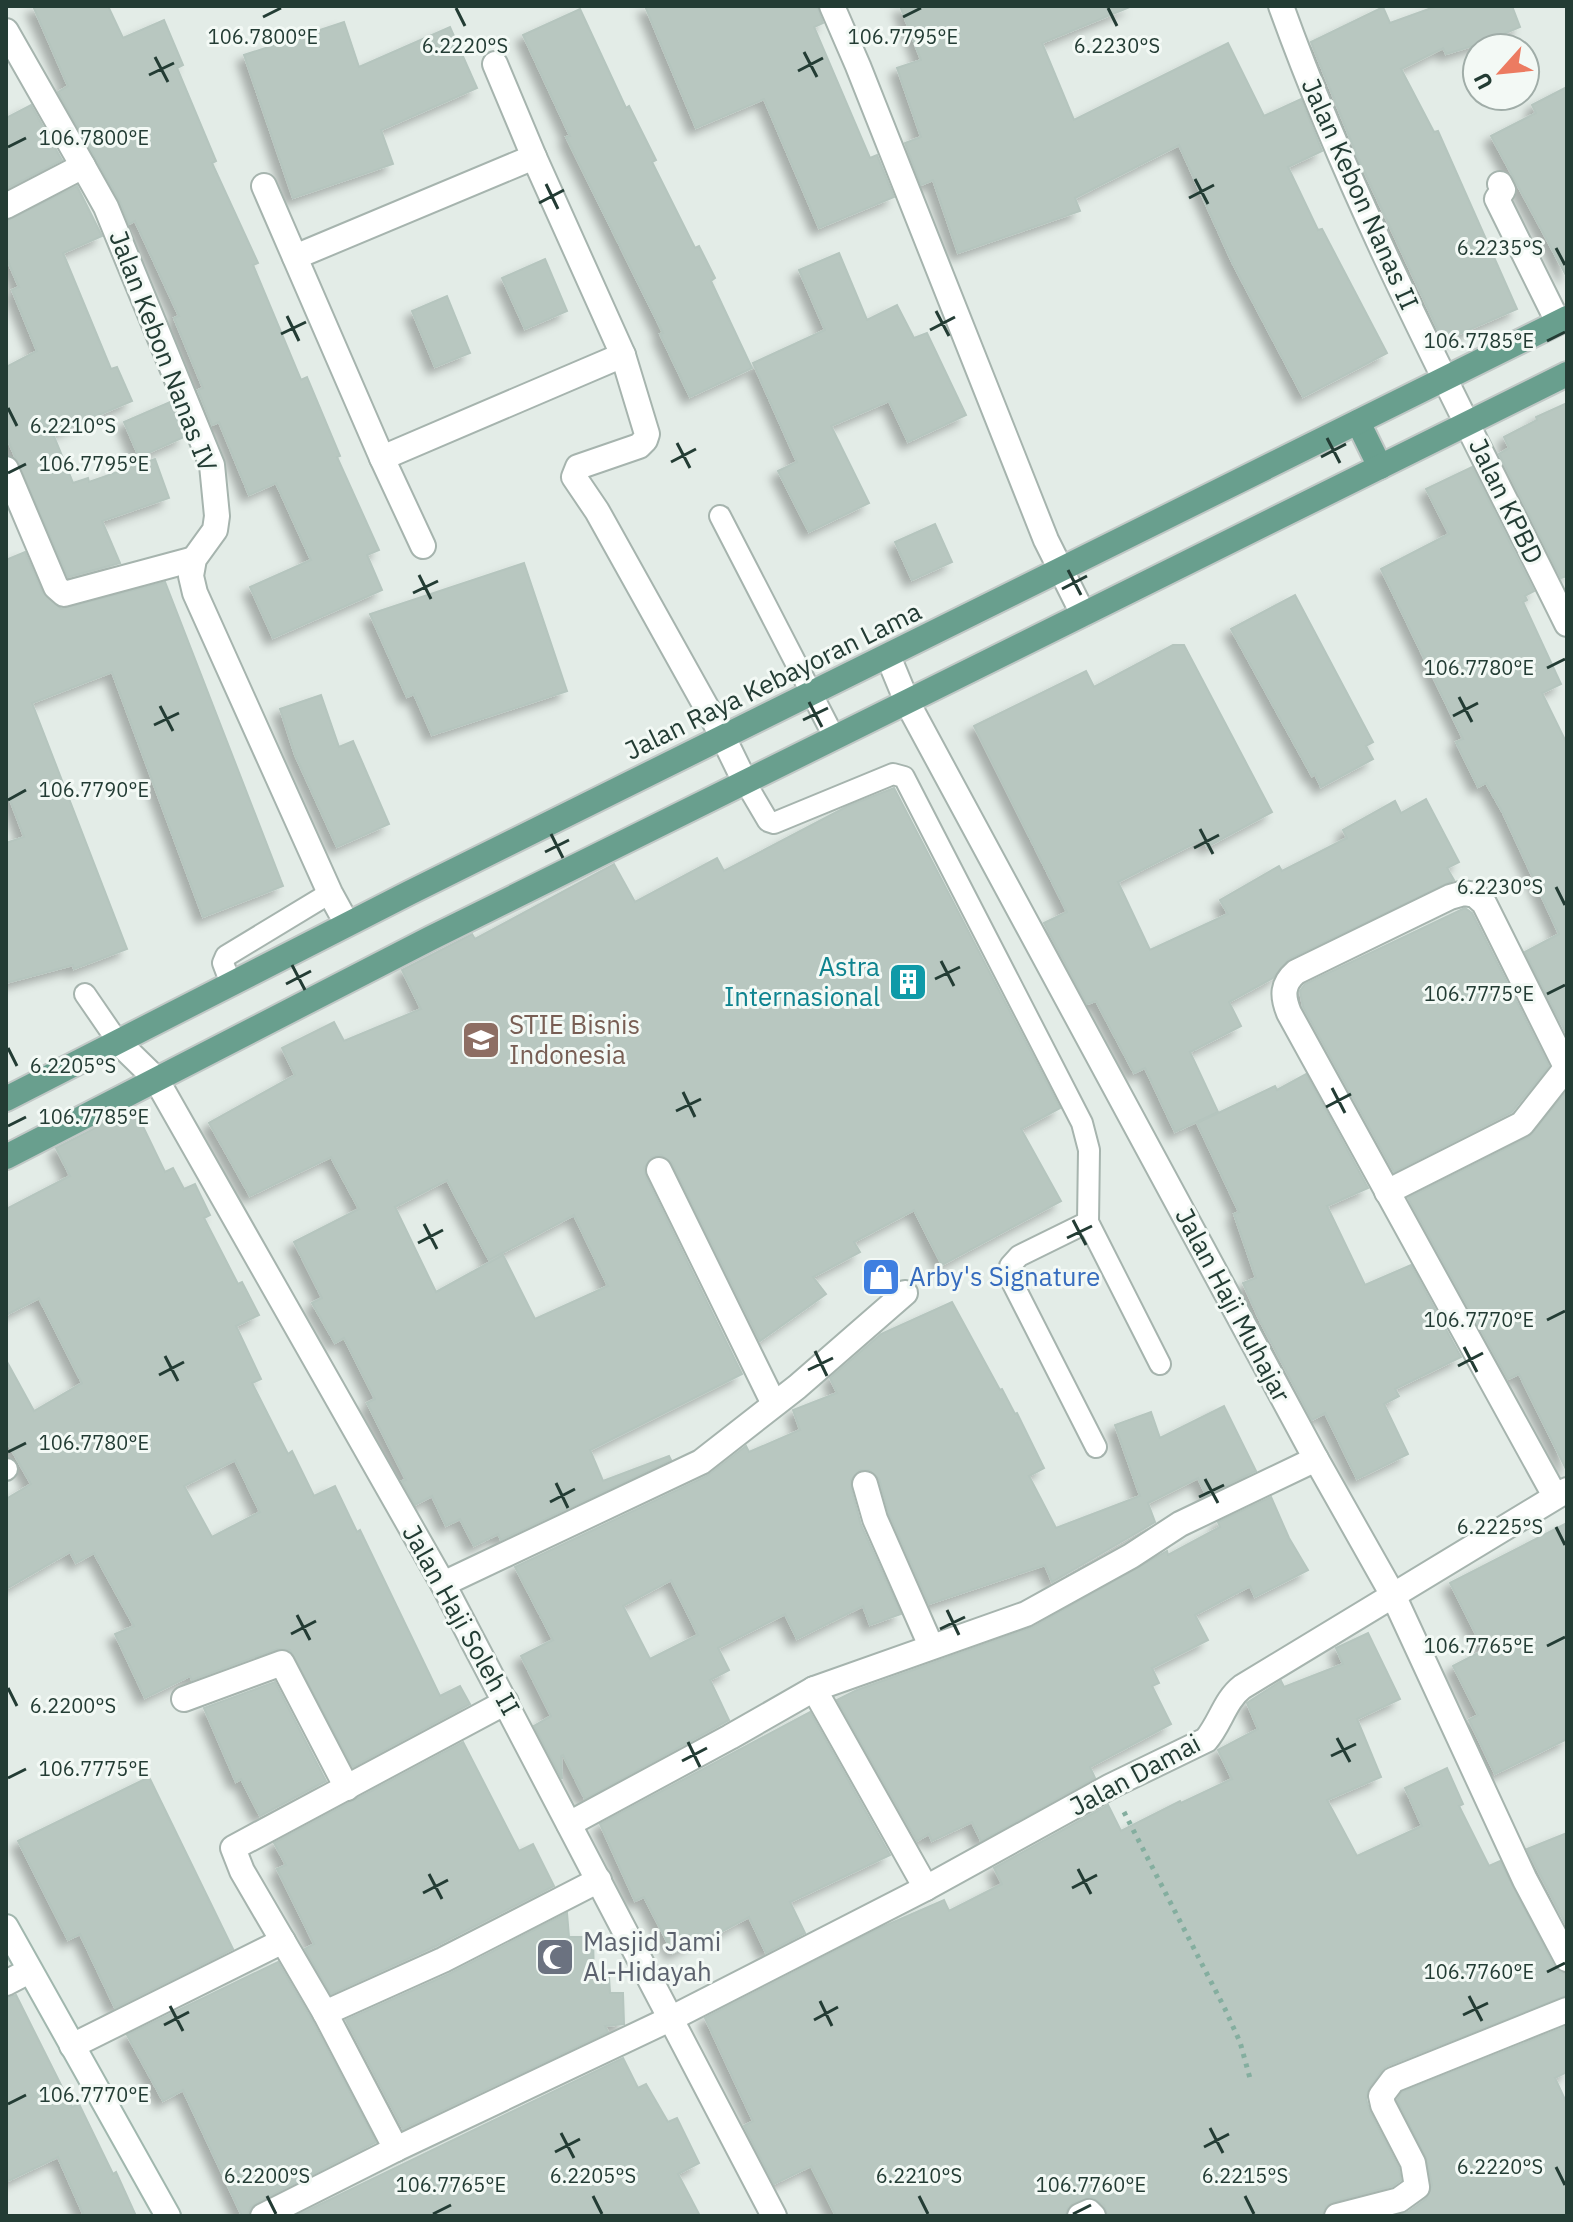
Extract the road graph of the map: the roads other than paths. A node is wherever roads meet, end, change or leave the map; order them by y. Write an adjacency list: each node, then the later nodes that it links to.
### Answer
1 (832, 6): 23 (street)
2 (1281, 6): 14 (street, Jalan Kebon Nanas II)
3 (6, 31): 6 (street, Jalan Kebon Nanas IV)
4 (495, 64): 5 (street)
5 (534, 157): 10 (street); 12 (street)
6 (83, 166): 9 (street); 22 (street, Jalan Kebon Nanas IV)
7 (1500, 184): 11 (street)
8 (264, 186): 10 (street)
9 (6, 206)
10 (295, 257): 17 (street)
11 (1562, 320): 14 (main road, Jalan Raya Kebayoran Lama)
12 (623, 355): 17 (street); 29 (street)
13 (1567, 374): 16 (main road)
14 (1444, 379): 15 (main road, Jalan Raya Kebayoran Lama); 16 (street, Jalan KPBD)
15 (1358, 422): 18 (main road); 23 (main road, Jalan Raya Kebayoran Lama)
16 (1467, 422): 18 (main road); 25 (street, Jalan KPBD)
17 (382, 458): 21 (street)
18 (1380, 467): 24 (main road)
19 (6, 469): 22 (street)
20 (720, 516): 27 (lane)
21 (423, 546)
22 (194, 559): 32 (street)
23 (1060, 570): 24 (street); 26 (main road, Jalan Raya Kebayoran Lama)
24 (1083, 614): 28 (main road)
25 (1567, 624)
26 (888, 656): 27 (main road, Jalan Raya Kebayoran Lama); 28 (street, Jalan Haji Muhajar)
27 (813, 694): 29 (main road, Jalan Raya Kebayoran Lama); 30 (lane)
28 (907, 702): 30 (main road); 48 (street, Jalan Haji Muhajar)
29 (723, 737): 31 (street); 33 (main road, Jalan Raya Kebayoran Lama)
30 (834, 737): 31 (main road)
31 (745, 782): 38 (main road); 43 (lane)
32 (330, 893): 33 (street); 34 (lane)
33 (347, 924): 34 (main road, Jalan Raya Kebayoran Lama)
34 (231, 984): 36 (main road, Jalan Raya Kebayoran Lama)
35 (85, 994): 36 (lane)
36 (118, 1042): 38 (street, Jalan Haji Soleh II); 39 (main road, Jalan Raya Kebayoran Lama)
37 (1566, 1067): 42 (street); 42 (street)
38 (156, 1079): 40 (main road); 51 (street, Jalan Haji Soleh II)
39 (6, 1099)
40 (6, 1157)
41 (659, 1170): 46 (street)
42 (1387, 1192): 50 (street)
43 (1088, 1222): 45 (lane); 47 (lane)
44 (905, 1293): 46 (street)
45 (1160, 1364)
46 (774, 1404): 51 (street)
47 (1096, 1447)
48 (1316, 1459): 52 (street, Jalan Haji Muhajar); 53 (street)
49 (865, 1484): 53 (street)
50 (1561, 1493): 52 (street, Jalan Damai)
51 (443, 1584): 56 (street, Jalan Haji Soleh II)
52 (1394, 1597): 60 (street, Jalan Damai); 63 (street, Jalan Haji Muhajar)
53 (931, 1646): 54 (street)
54 (814, 1689): 58 (street); 60 (street)
55 (184, 1699): 57 (street)
56 (506, 1702): 57 (street); 58 (street, Jalan Haji Soleh II)
57 (347, 1788): 62 (street)
58 (569, 1824): 59 (street, Jalan Haji Soleh II)
59 (599, 1880): 67 (street); 68 (street, Jalan Haji Soleh II)
60 (926, 1888): 68 (street, Jalan Damai)
61 (6, 1927): 64 (street)
62 (283, 1941): 67 (street); 69 (street)
63 (1567, 1959)
64 (29, 1971): 65 (street); 69 (street)
65 (6, 1983)
66 (1567, 2010): 76 (street)
67 (325, 2013): 70 (street)
68 (672, 2018): 70 (street, Jalan Damai); 73 (street, Jalan Haji Soleh II)
69 (72, 2046): 71 (street)
70 (396, 2149): 72 (street, Jalan Damai)
71 (168, 2216)
72 (263, 2216)
73 (774, 2216)
74 (1080, 2216): 75 (street)
75 (1093, 2216)
76 (1337, 2216)

